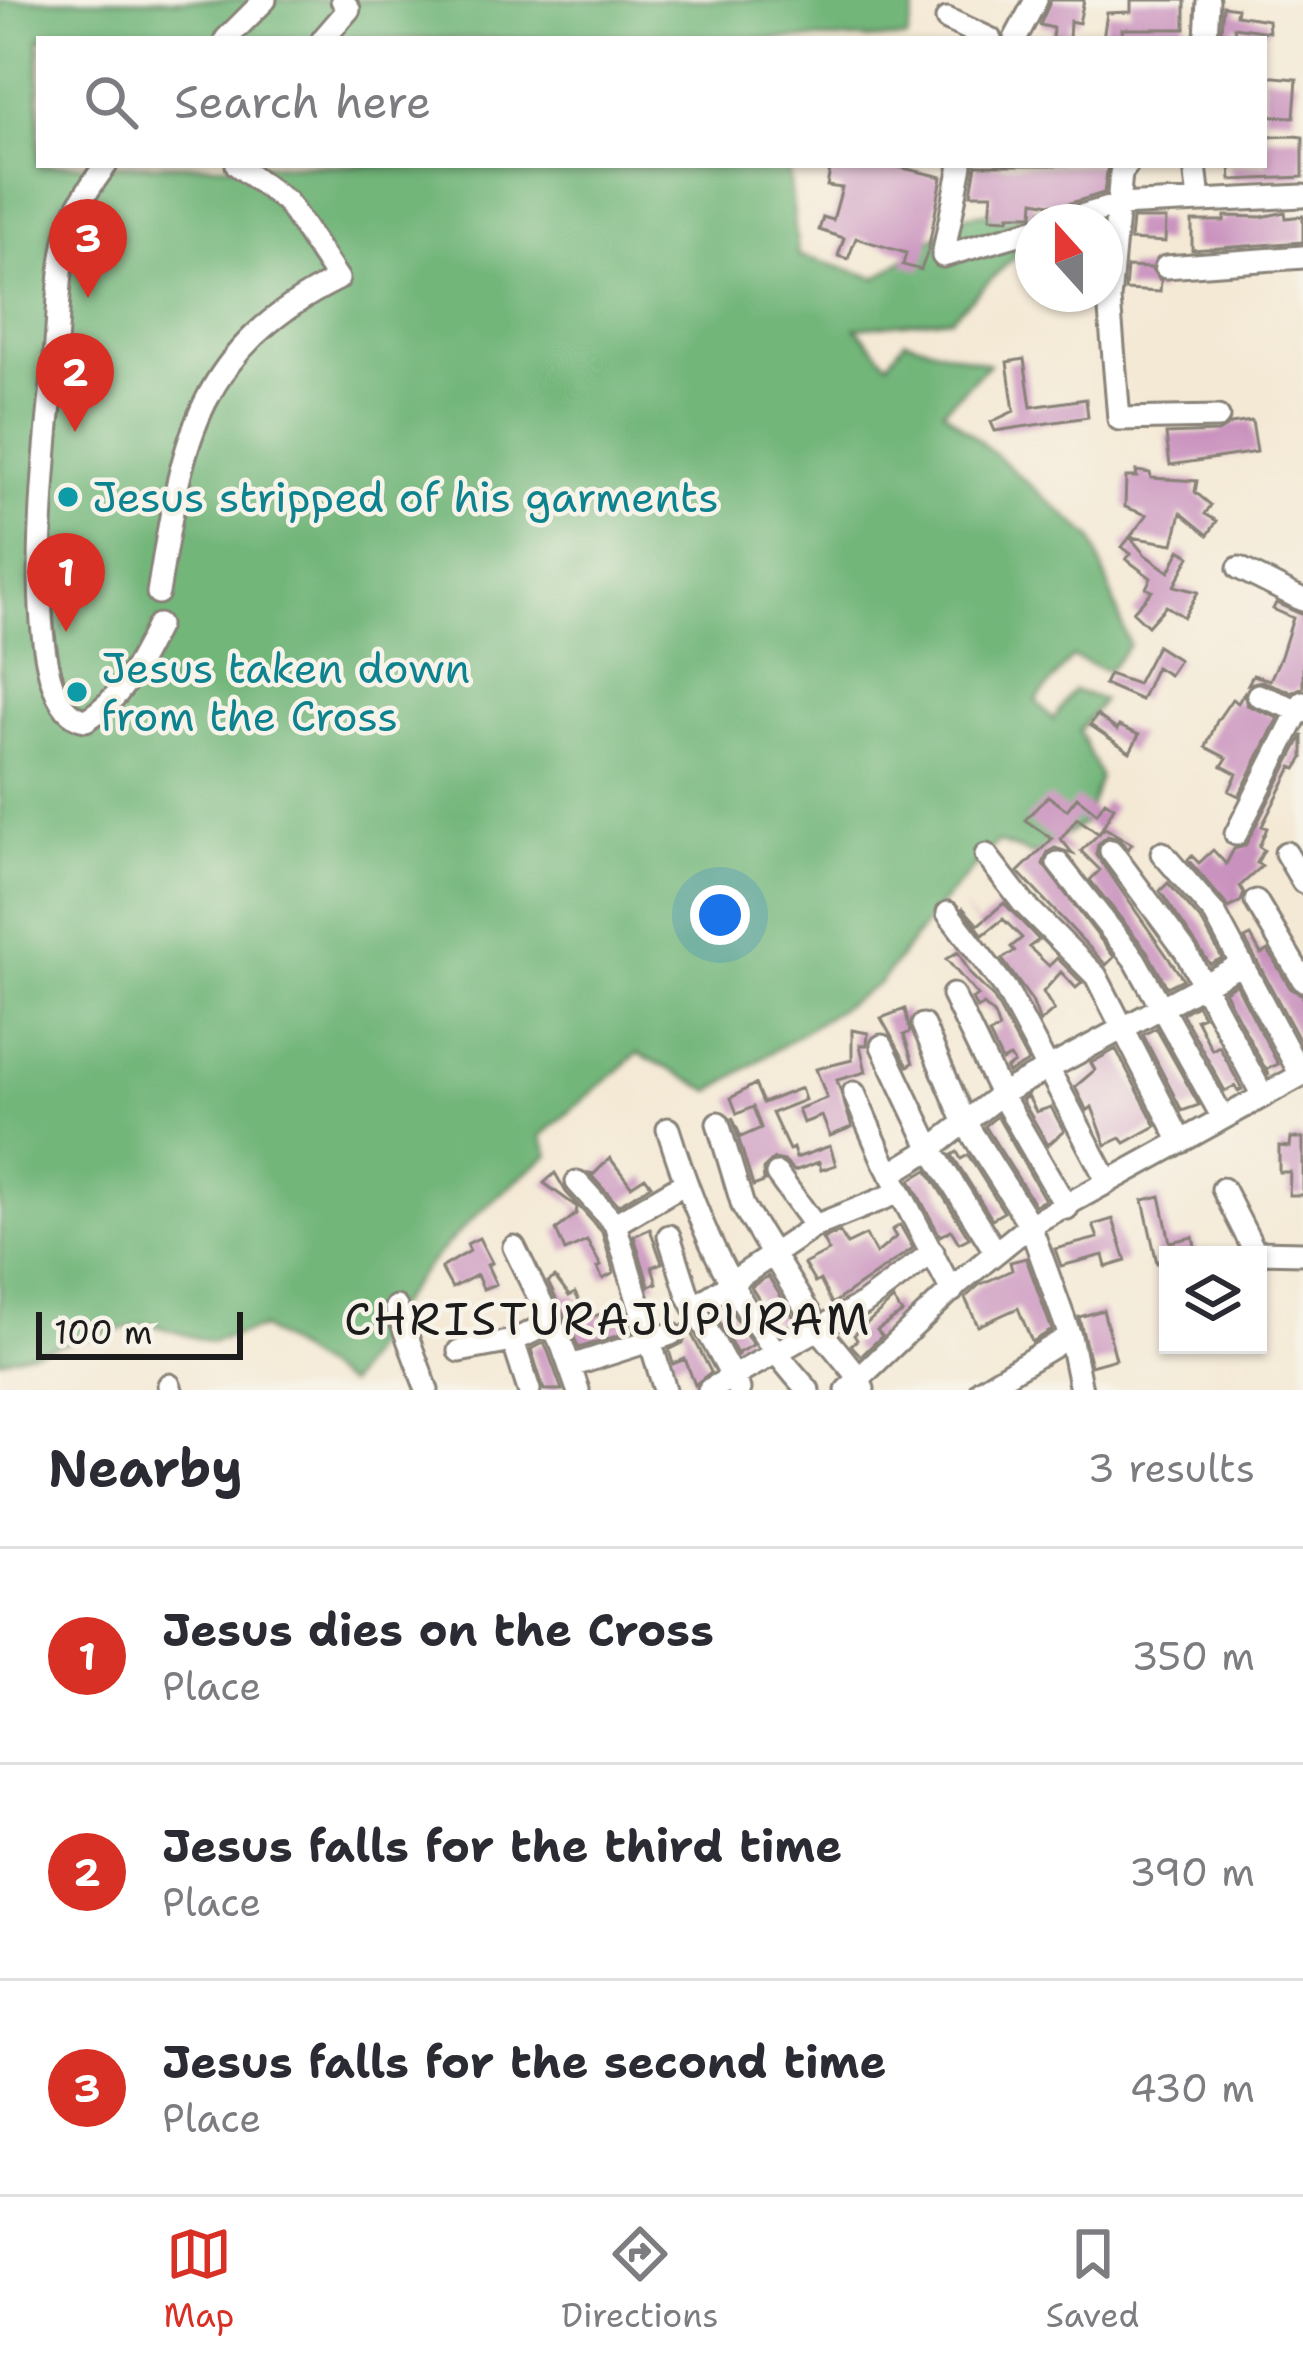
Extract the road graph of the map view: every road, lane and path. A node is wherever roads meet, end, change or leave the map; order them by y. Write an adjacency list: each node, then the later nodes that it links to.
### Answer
1 (265, 0): 6 (street)
2 (342, 0): 7 (street)
3 (1036, 0): 9 (street)
4 (1208, 0): 10 (street)
5 (947, 19): 8 (street)
6 (229, 36)
7 (326, 36)
8 (984, 36)
9 (1017, 36)
10 (1206, 36)
11 (104, 168): 28 (street)
12 (241, 168): 26 (street)
13 (960, 168): 20 (street)
14 (1124, 168): 18 (street)
15 (1195, 168): 17 (street)
16 (1303, 196): 17 (street)
17 (1199, 201): 19 (street)
18 (1118, 204)
19 (1123, 205)
20 (1015, 235)
21 (1303, 257): 22 (street)
22 (1166, 267)
23 (1110, 312): 24 (street)
24 (1218, 417)
25 (1239, 568): 27 (street)
26 (158, 593)
27 (1303, 600)
28 (158, 625)
29 (1258, 695): 30 (street)
30 (1302, 709): 31 (street)
31 (1236, 834)
32 (1111, 851): 42 (street)
33 (1162, 853): 40 (street)
34 (1286, 853): 37 (street)
35 (986, 855): 46 (street)
36 (1058, 863): 44 (street)
37 (1303, 882)
38 (1256, 901): 41 (street)
39 (947, 914): 48 (street)
40 (1242, 964): 42 (street); 49 (street)
41 (1303, 980)
42 (1203, 986): 44 (street); 52 (street)
43 (953, 995): 51 (street)
44 (1165, 1007): 46 (street); 53 (street)
45 (922, 1025): 54 (street)
46 (1125, 1030): 48 (street); 57 (street)
47 (882, 1046): 58 (street)
48 (1047, 1072): 51 (street); 61 (street)
49 (1302, 1074): 52 (street)
50 (854, 1093): 63 (street)
51 (1001, 1094): 54 (street); 65 (street)
52 (1263, 1096): 53 (street)
53 (1223, 1118): 57 (street)
54 (964, 1121): 58 (street); 68 (street)
55 (718, 1123): 74 (street)
56 (668, 1129): 62 (street)
57 (1181, 1142): 61 (street)
58 (931, 1149): 63 (street); 71 (street)
59 (776, 1174): 67 (street)
60 (577, 1182): 66 (street)
61 (1108, 1182): 65 (street)
62 (685, 1183): 66 (street); 75 (street)
63 (895, 1183): 67 (street); 72 (street)
64 (1223, 1189): 73 (street)
65 (1067, 1208): 68 (street)
66 (615, 1224): 82 (street)
67 (815, 1226): 74 (street)
68 (1030, 1226): 71 (street); 81 (street)
69 (669, 1237): 78 (street)
70 (514, 1246): 79 (street)
71 (995, 1250): 76 (street)
72 (933, 1252): 76 (street); 80 (street)
73 (1303, 1252)
74 (773, 1256): 75 (street); 80 (street)
75 (731, 1282): 78 (street); 85 (street)
76 (952, 1291): 88 (street)
77 (396, 1307): 89 (street)
78 (695, 1307): 87 (street)
79 (552, 1322): 83 (street); 86 (street)
80 (818, 1328): 85 (street); 88 (street)
81 (1070, 1336): 95 (street); 96 (street)
82 (661, 1337): 86 (street); 92 (street)
83 (513, 1341): 84 (street); 90 (street)
84 (459, 1351)
85 (774, 1353): 87 (street); 94 (street)
86 (571, 1366): 91 (street)
87 (735, 1384): 93 (street)
88 (856, 1386)
89 (428, 1390)
90 (529, 1390)
91 (578, 1390)
92 (665, 1390)
93 (709, 1390)
94 (808, 1390)
95 (981, 1390)
96 (1081, 1390)

